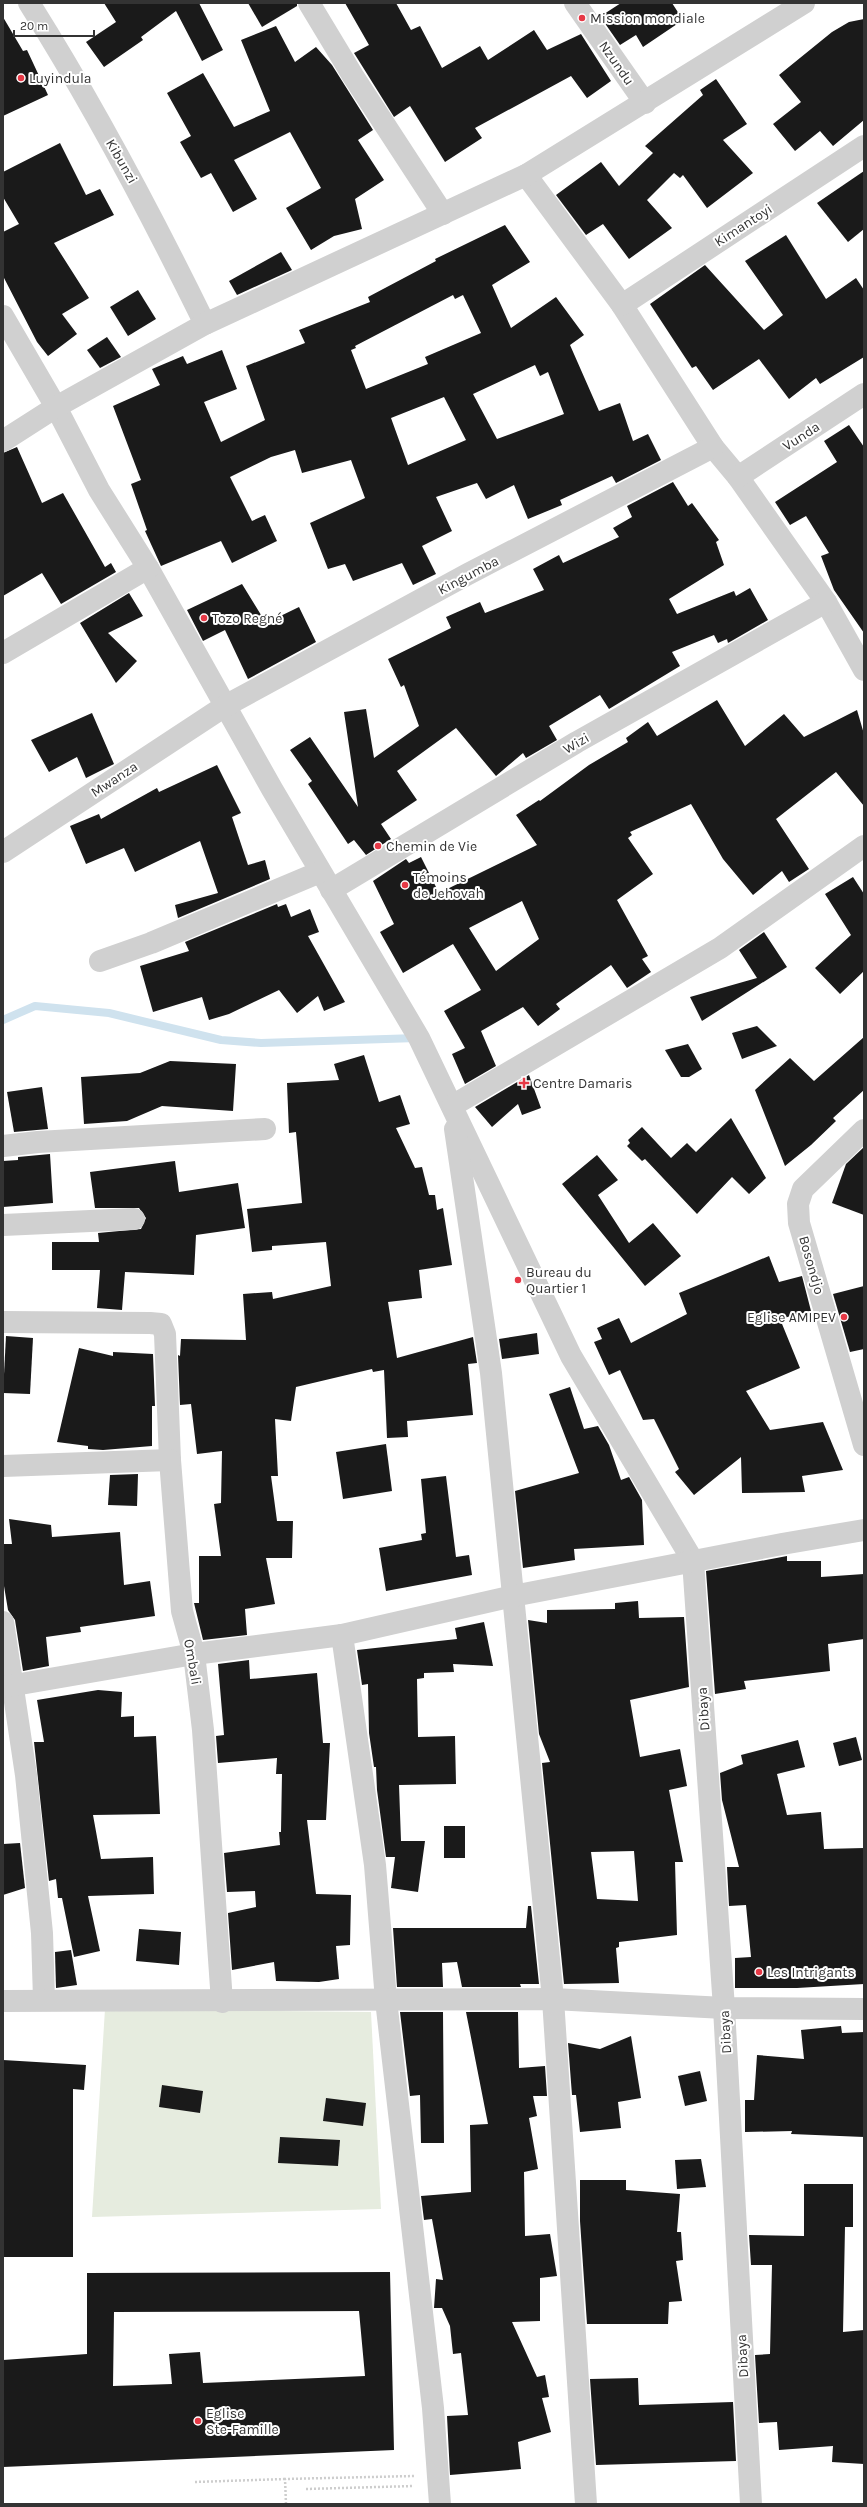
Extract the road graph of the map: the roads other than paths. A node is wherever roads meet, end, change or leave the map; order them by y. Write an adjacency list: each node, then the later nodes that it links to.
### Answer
1 (29, 3): 11 (street, Kibunzi)
2 (309, 3): 8 (street)
3 (575, 3): 5 (street, Nzundu)
4 (804, 3): 5 (street)
5 (645, 103): 7 (street)
6 (864, 146): 9 (street, Kimantoyi)
7 (526, 175): 8 (street); 9 (street)
8 (443, 214): 11 (street)
9 (622, 305): 15 (street)
10 (3, 316): 13 (street)
11 (205, 324): 13 (street)
12 (864, 394): 16 (street, Vunda)
13 (56, 407): 14 (street); 17 (street)
14 (3, 441)
15 (713, 448): 16 (street); 21 (street, Kingumba)
16 (738, 477): 18 (street)
17 (148, 568): 19 (street); 21 (street)
18 (826, 602): 20 (street); 25 (street, Wizi)
19 (6, 645)
20 (861, 660)
21 (225, 706): 23 (street, Mwanza); 24 (street)
22 (864, 846): 27 (street)
23 (3, 852)
24 (320, 872): 25 (street); 26 (street)
25 (331, 890): 27 (street)
26 (100, 961)
27 (452, 1106): 38 (street); 39 (street)
28 (265, 1129): 30 (street)
29 (864, 1130): 34 (street, Bosondjo)
30 (3, 1146)
31 (134, 1219): 32 (street)
32 (3, 1225)
33 (3, 1322): 35 (street, Ombali)
34 (864, 1445)
35 (170, 1460): 36 (street); 42 (street, Ombali)
36 (3, 1466)
37 (864, 1530): 38 (street)
38 (693, 1561): 39 (street); 49 (street, Dibaya)
39 (513, 1596): 41 (street); 44 (street)
40 (3, 1622): 43 (street)
41 (342, 1635): 42 (street); 46 (street)
42 (194, 1654): 43 (street); 48 (street, Ombali)
43 (8, 1686): 45 (street)
44 (553, 1998): 46 (street); 49 (street); 52 (street)
45 (44, 2000): 47 (street); 48 (street)
46 (386, 2000): 48 (street); 51 (street)
47 (3, 2001)
48 (222, 2002)
49 (724, 2008): 50 (street); 53 (street, Dibaya)
50 (864, 2009)
51 (440, 2504)
52 (586, 2504)
53 (750, 2504)

